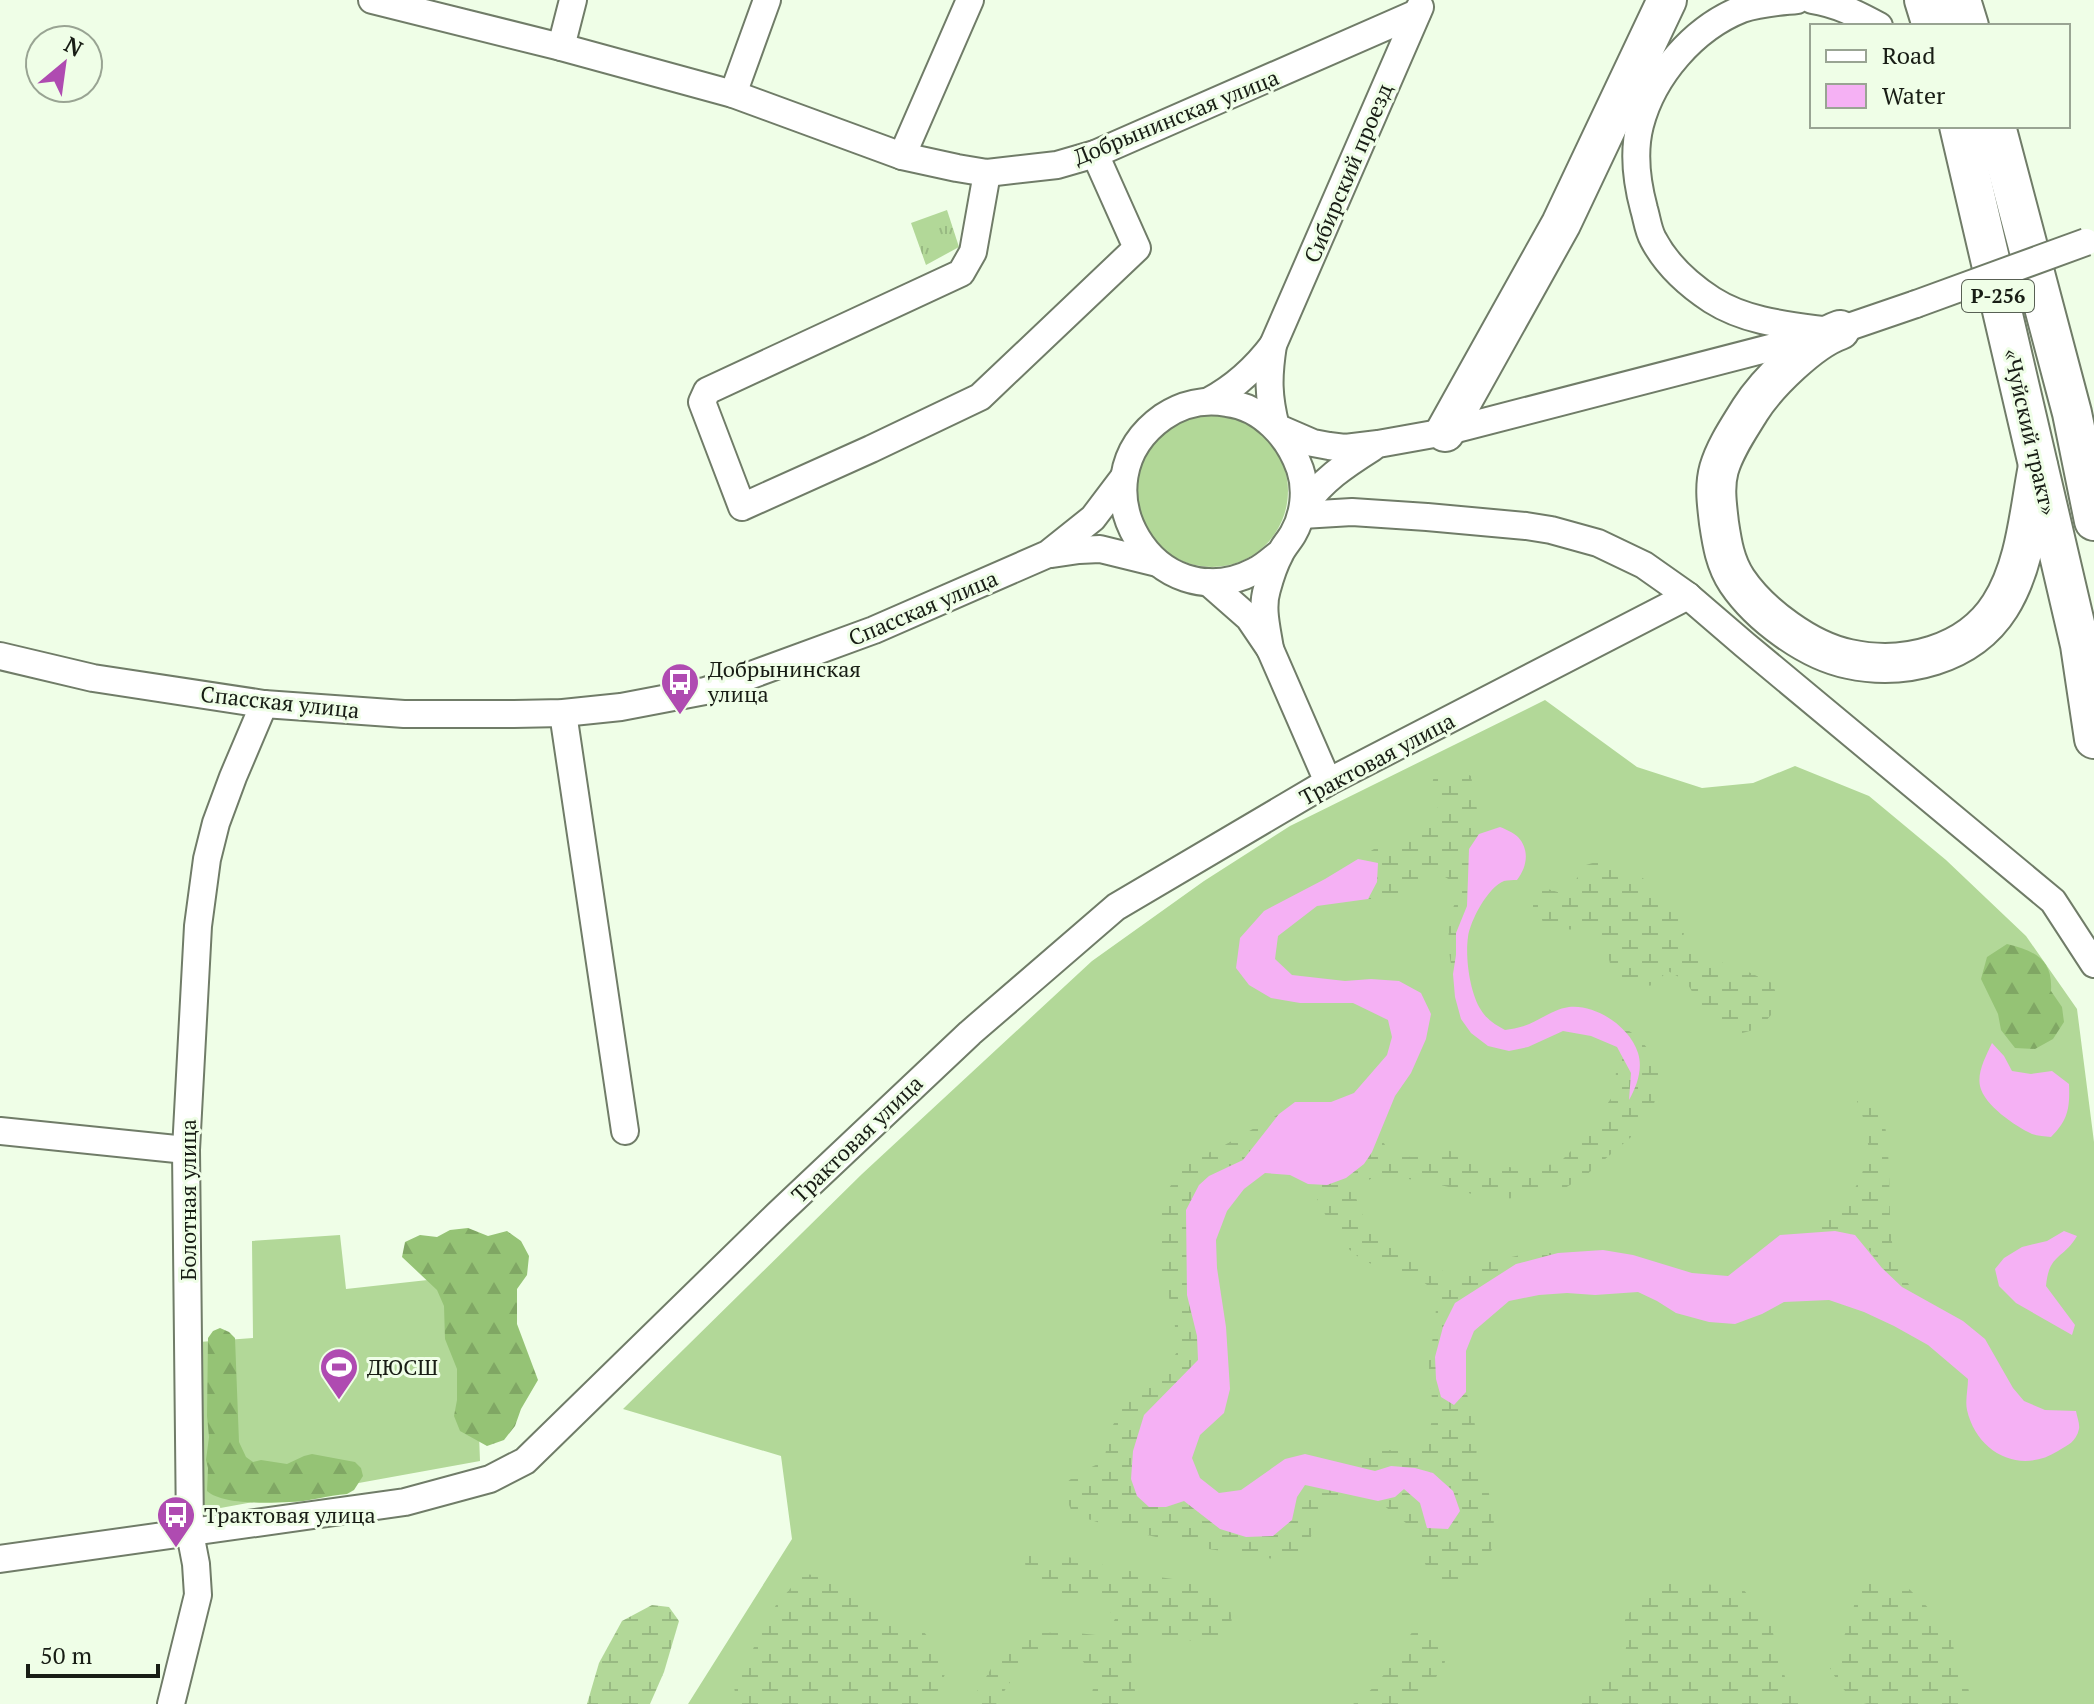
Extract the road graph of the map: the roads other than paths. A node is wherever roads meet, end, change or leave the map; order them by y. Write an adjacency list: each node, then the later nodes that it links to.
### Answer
1 (372, 0): 16 (street, Добрынинская улица)
2 (573, 0): 16 (street)
3 (767, 0): 17 (street)
4 (970, 0): 21 (street)
5 (1667, 0): 29 (highway)
6 (1797, 0): 24 (street)
7 (1812, 0): 12 (street)
8 (1924, 0): 13 (highway)
9 (1961, 0): 14 (highway)
10 (1982, 0): 15 (highway)
11 (1420, 7): 20 (street, Добрынинская улица); 25 (street, Сибирский проезд)
12 (1876, 24)
13 (1931, 24)
14 (1971, 24)
15 (1973, 24)
16 (561, 47): 17 (street, Добрынинская улица)
17 (733, 94): 21 (street, Добрынинская улица)
18 (1959, 128): 31 (highway, «Чуйский тракт» / Р-256)
19 (1997, 128): 28 (highway, «Чуйский тракт» / Р-256)
20 (1095, 154): 22 (street, Добрынинская улица); 22 (street)
21 (902, 156): 22 (street, Добрынинская улица)
22 (987, 173)
23 (2090, 240): 24 (street, bridge)
24 (1837, 330): 29 (street); 31 (highway)
25 (1273, 345): 26 (street, Сибирский проезд); 27 (street, Сибирский проезд)
26 (1209, 401): 27 (street); 32 (street)
27 (1276, 427): 30 (street); 33 (street)
28 (2083, 427): 34 (highway, «Чуйский тракт» / Р-256)
29 (1445, 432): 30 (street)
30 (1378, 444): 33 (street)
31 (2038, 466): 44 (highway, «Чуйский тракт» / Р-256)
32 (1124, 477): 36 (street, Спасская улица); 37 (street)
33 (1302, 511): 35 (street); 39 (street)
34 (2094, 521)
35 (1280, 553): 38 (street); 40 (street)
36 (1048, 554): 37 (street, Спасская улица); 43 (street, Спасская улица)
37 (1157, 563): 38 (street)
38 (1208, 582): 40 (street)
39 (1688, 596): 45 (street, Трактовая улица); 46 (street)
40 (1270, 649): 45 (street)
41 (0, 656): 42 (street, Спасская улица)
42 (264, 704): 43 (street, Спасская улица); 49 (street, Болотная улица)
43 (563, 713): 48 (street)
44 (2094, 739)
45 (1328, 782): 50 (street, Трактовая улица)
46 (2094, 964)
47 (0, 1131): 49 (street)
48 (625, 1131)
49 (186, 1150): 50 (street, Болотная улица)
50 (190, 1533): 51 (street, Трактовая улица); 52 (street, Болотная улица)
51 (0, 1559)
52 (171, 1704)

